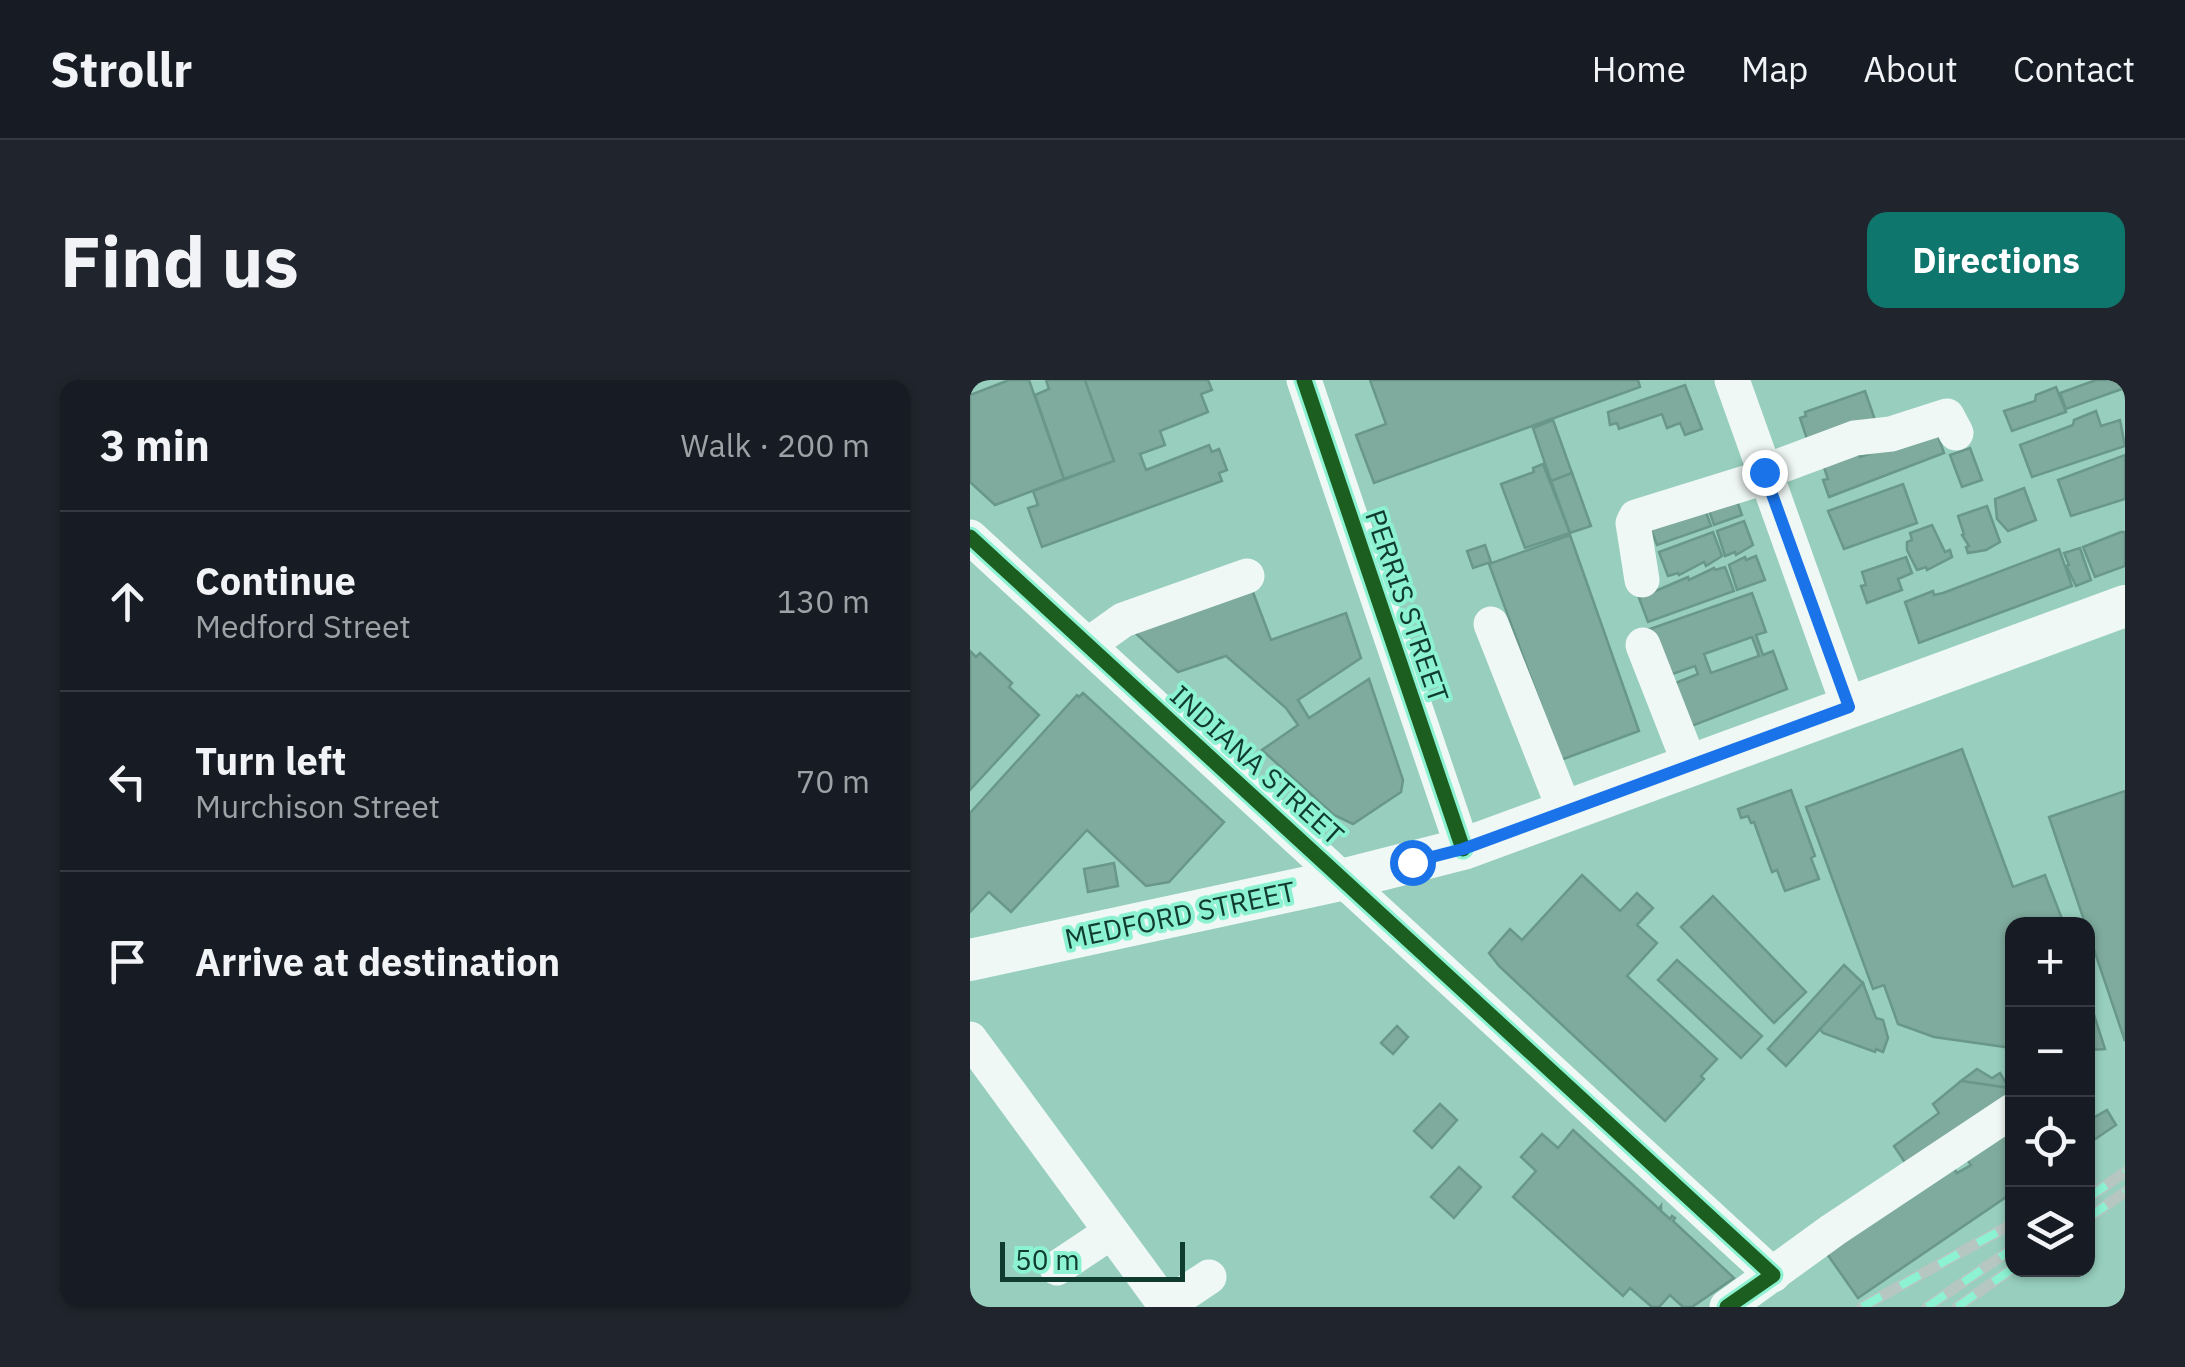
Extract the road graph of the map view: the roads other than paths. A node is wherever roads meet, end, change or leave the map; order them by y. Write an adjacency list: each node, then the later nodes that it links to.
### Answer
1 (1304, 380): 15 (street, PERRIS STREET)
2 (1732, 380): 4 (street)
3 (1956, 433): 4 (street)
4 (1765, 474): 7 (street); 12 (street)
5 (970, 537): 11 (street, INDIANA STREET)
6 (1246, 576): 11 (street)
7 (1642, 580)
8 (2123, 612): 12 (main road, MEDFORD STREET)
9 (1492, 624): 14 (street)
10 (1643, 644): 13 (street)
11 (1088, 645): 16 (street, INDIANA STREET)
12 (1849, 707): 13 (main road, MEDFORD STREET)
13 (1690, 765): 14 (main road, MEDFORD STREET)
14 (1566, 811): 15 (main road, MEDFORD STREET)
15 (1463, 849): 16 (main road, MEDFORD STREET)
16 (1345, 879): 17 (main road, MEDFORD STREET); 22 (street, INDIANA STREET)
17 (970, 960)
18 (970, 1039): 20 (street)
19 (2005, 1116): 22 (street)
20 (1112, 1232): 21 (street); 24 (street)
21 (1057, 1268)
22 (1772, 1275): 25 (street)
23 (1208, 1277): 24 (street)
24 (1165, 1306)
25 (1726, 1307)

